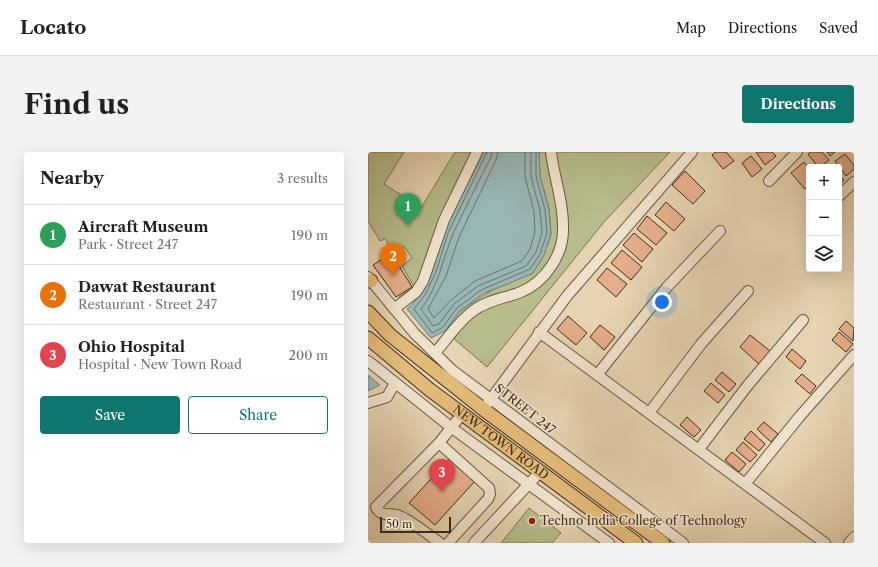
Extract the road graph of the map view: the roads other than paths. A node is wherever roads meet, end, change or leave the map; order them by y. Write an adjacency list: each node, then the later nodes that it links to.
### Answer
1 (477, 152): 11 (street)
2 (551, 152): 16 (street)
3 (692, 152): 14 (street)
4 (797, 152): 5 (street)
5 (769, 181)
6 (854, 182): 7 (street)
7 (842, 193)
8 (720, 231): 19 (street)
9 (369, 280): 11 (street, STREET 247)
10 (748, 291): 23 (street)
11 (394, 309): 16 (street, STREET 247)
12 (368, 312): 22 (main road)
13 (803, 320): 27 (street)
14 (539, 332): 19 (street); 22 (street)
15 (368, 338): 24 (main road, NEW TOWN ROAD)
16 (435, 353): 22 (street, STREET 247)
17 (854, 355): 29 (street)
18 (368, 361): 20 (street)
19 (597, 375): 23 (street)
20 (395, 383): 21 (street); 25 (street)
21 (368, 403)
22 (487, 404): 37 (main road); 38 (street, STREET 247)
23 (649, 413): 27 (street)
24 (462, 414): 25 (street); 28 (main road, NEW TOWN ROAD)
25 (452, 428): 26 (street); 30 (street)
26 (439, 444): 32 (street); 33 (street)
27 (699, 449): 29 (street)
28 (540, 472): 30 (street); 36 (main road, NEW TOWN ROAD)
29 (745, 484): 39 (street)
30 (530, 486): 34 (street); 35 (street)
31 (854, 536): 40 (street)
32 (440, 543)
33 (448, 543)
34 (474, 543)
35 (609, 543)
36 (636, 543)
37 (663, 543)
38 (683, 543)
39 (825, 543)
40 (849, 543)

